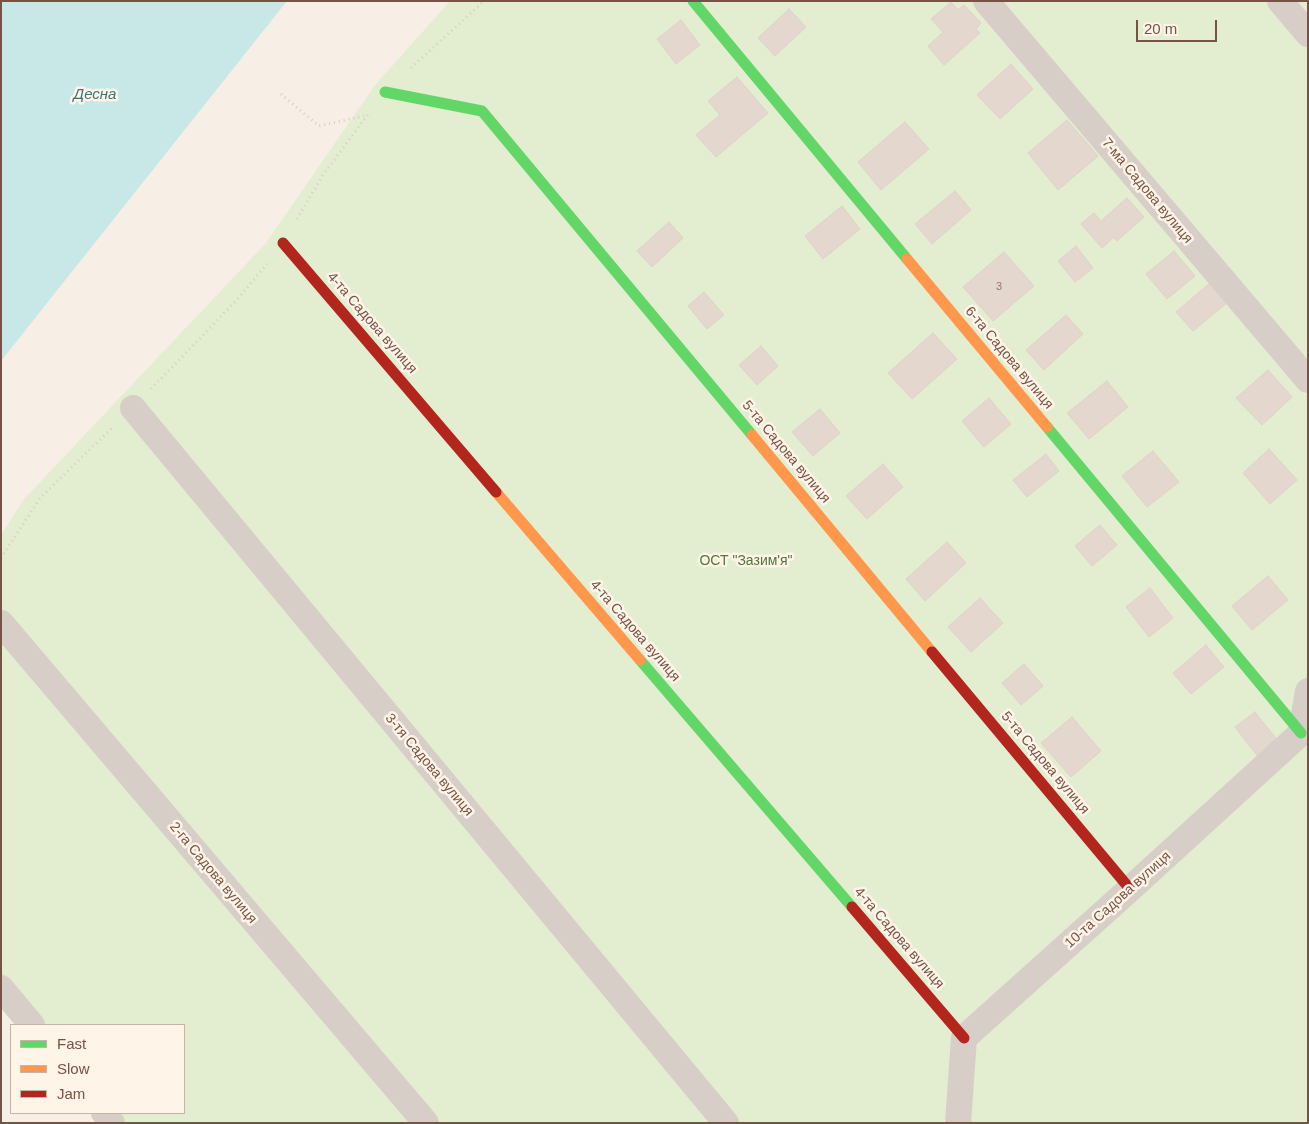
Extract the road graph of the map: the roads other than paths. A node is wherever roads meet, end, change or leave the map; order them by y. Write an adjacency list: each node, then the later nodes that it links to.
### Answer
1 (693, 1): 11 (street, 6-та Садова вулиця)
2 (986, 1): 7 (street, 7-ма Садова вулиця)
3 (1280, 1): 4 (street)
4 (1308, 34)
5 (385, 92): 12 (street, 5-та Садова вулиця)
6 (283, 243): 15 (street, 4-та Садова вулиця)
7 (1308, 380)
8 (132, 408): 17 (street, 3-тя Садова вулиця)
9 (1, 623): 16 (street, 2-га Садова вулиця)
10 (1308, 690): 11 (street)
11 (1301, 733): 12 (street, 10-та Садова вулиця)
12 (1130, 889): 15 (street, 10-та Садова вулиця)
13 (1, 988): 14 (street)
14 (31, 1024)
15 (964, 1038): 18 (street)
16 (426, 1123)
17 (726, 1123)
18 (958, 1123)

